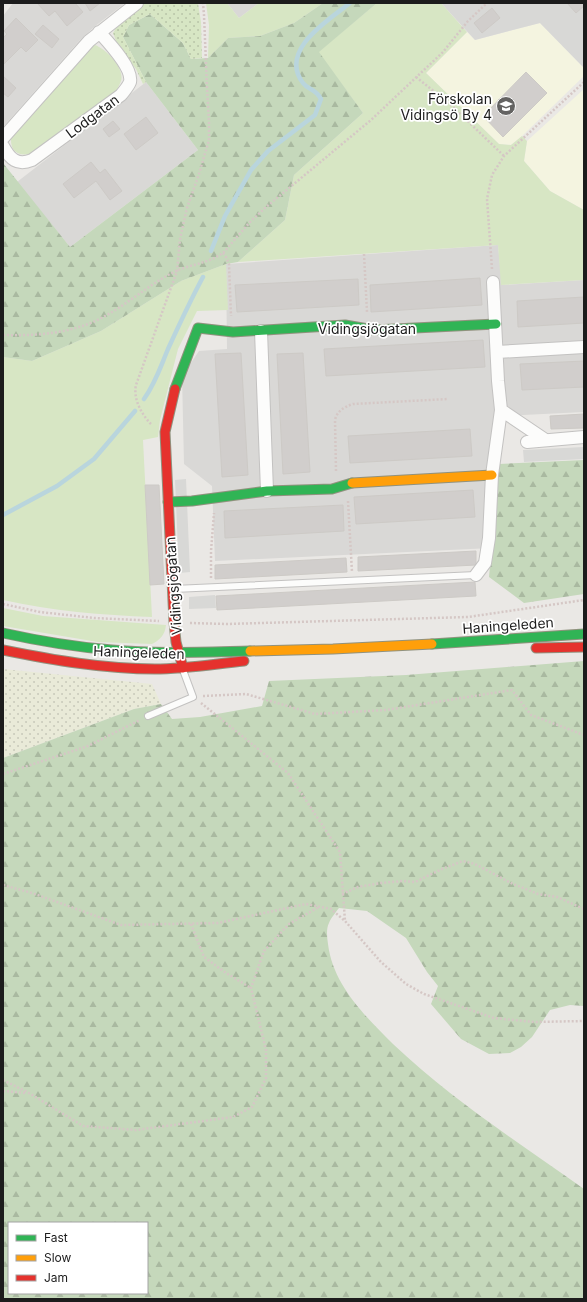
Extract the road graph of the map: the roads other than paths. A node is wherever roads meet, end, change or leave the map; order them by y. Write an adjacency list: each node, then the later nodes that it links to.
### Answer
1 (137, 3): 2 (street)
2 (99, 32): 3 (street); 4 (street, Lodgatan)
3 (3, 138)
4 (3, 146)
5 (493, 282): 6 (street)
6 (496, 324): 7 (main road, Vidingsjögatan); 9 (street)
7 (262, 331): 15 (street); 16 (main road, Vidingsjögatan)
8 (584, 347): 9 (street)
9 (497, 352): 10 (street)
10 (501, 410): 12 (street); 14 (street)
11 (584, 437): 12 (street)
12 (544, 439): 13 (street)
13 (527, 442)
14 (492, 475): 15 (main road); 17 (street)
15 (267, 491): 16 (main road)
16 (168, 502): 18 (main road, Vidingsjögatan)
17 (476, 575): 18 (lane)
18 (172, 589): 25 (main road, Vidingsjögatan)
19 (3, 634): 25 (main road, Haningeleden)
20 (584, 634): 21 (main road, Haningeleden)
21 (434, 644): 22 (main road, Haningeleden); 24 (main road, Haningeleden)
22 (584, 647)
23 (3, 650): 26 (main road, Haningeleden)
24 (322, 650): 25 (main road, Haningeleden); 26 (main road, Haningeleden)
25 (179, 652): 26 (main road, Vidingsjögatan)
26 (183, 668): 27 (lane)
27 (148, 716)

